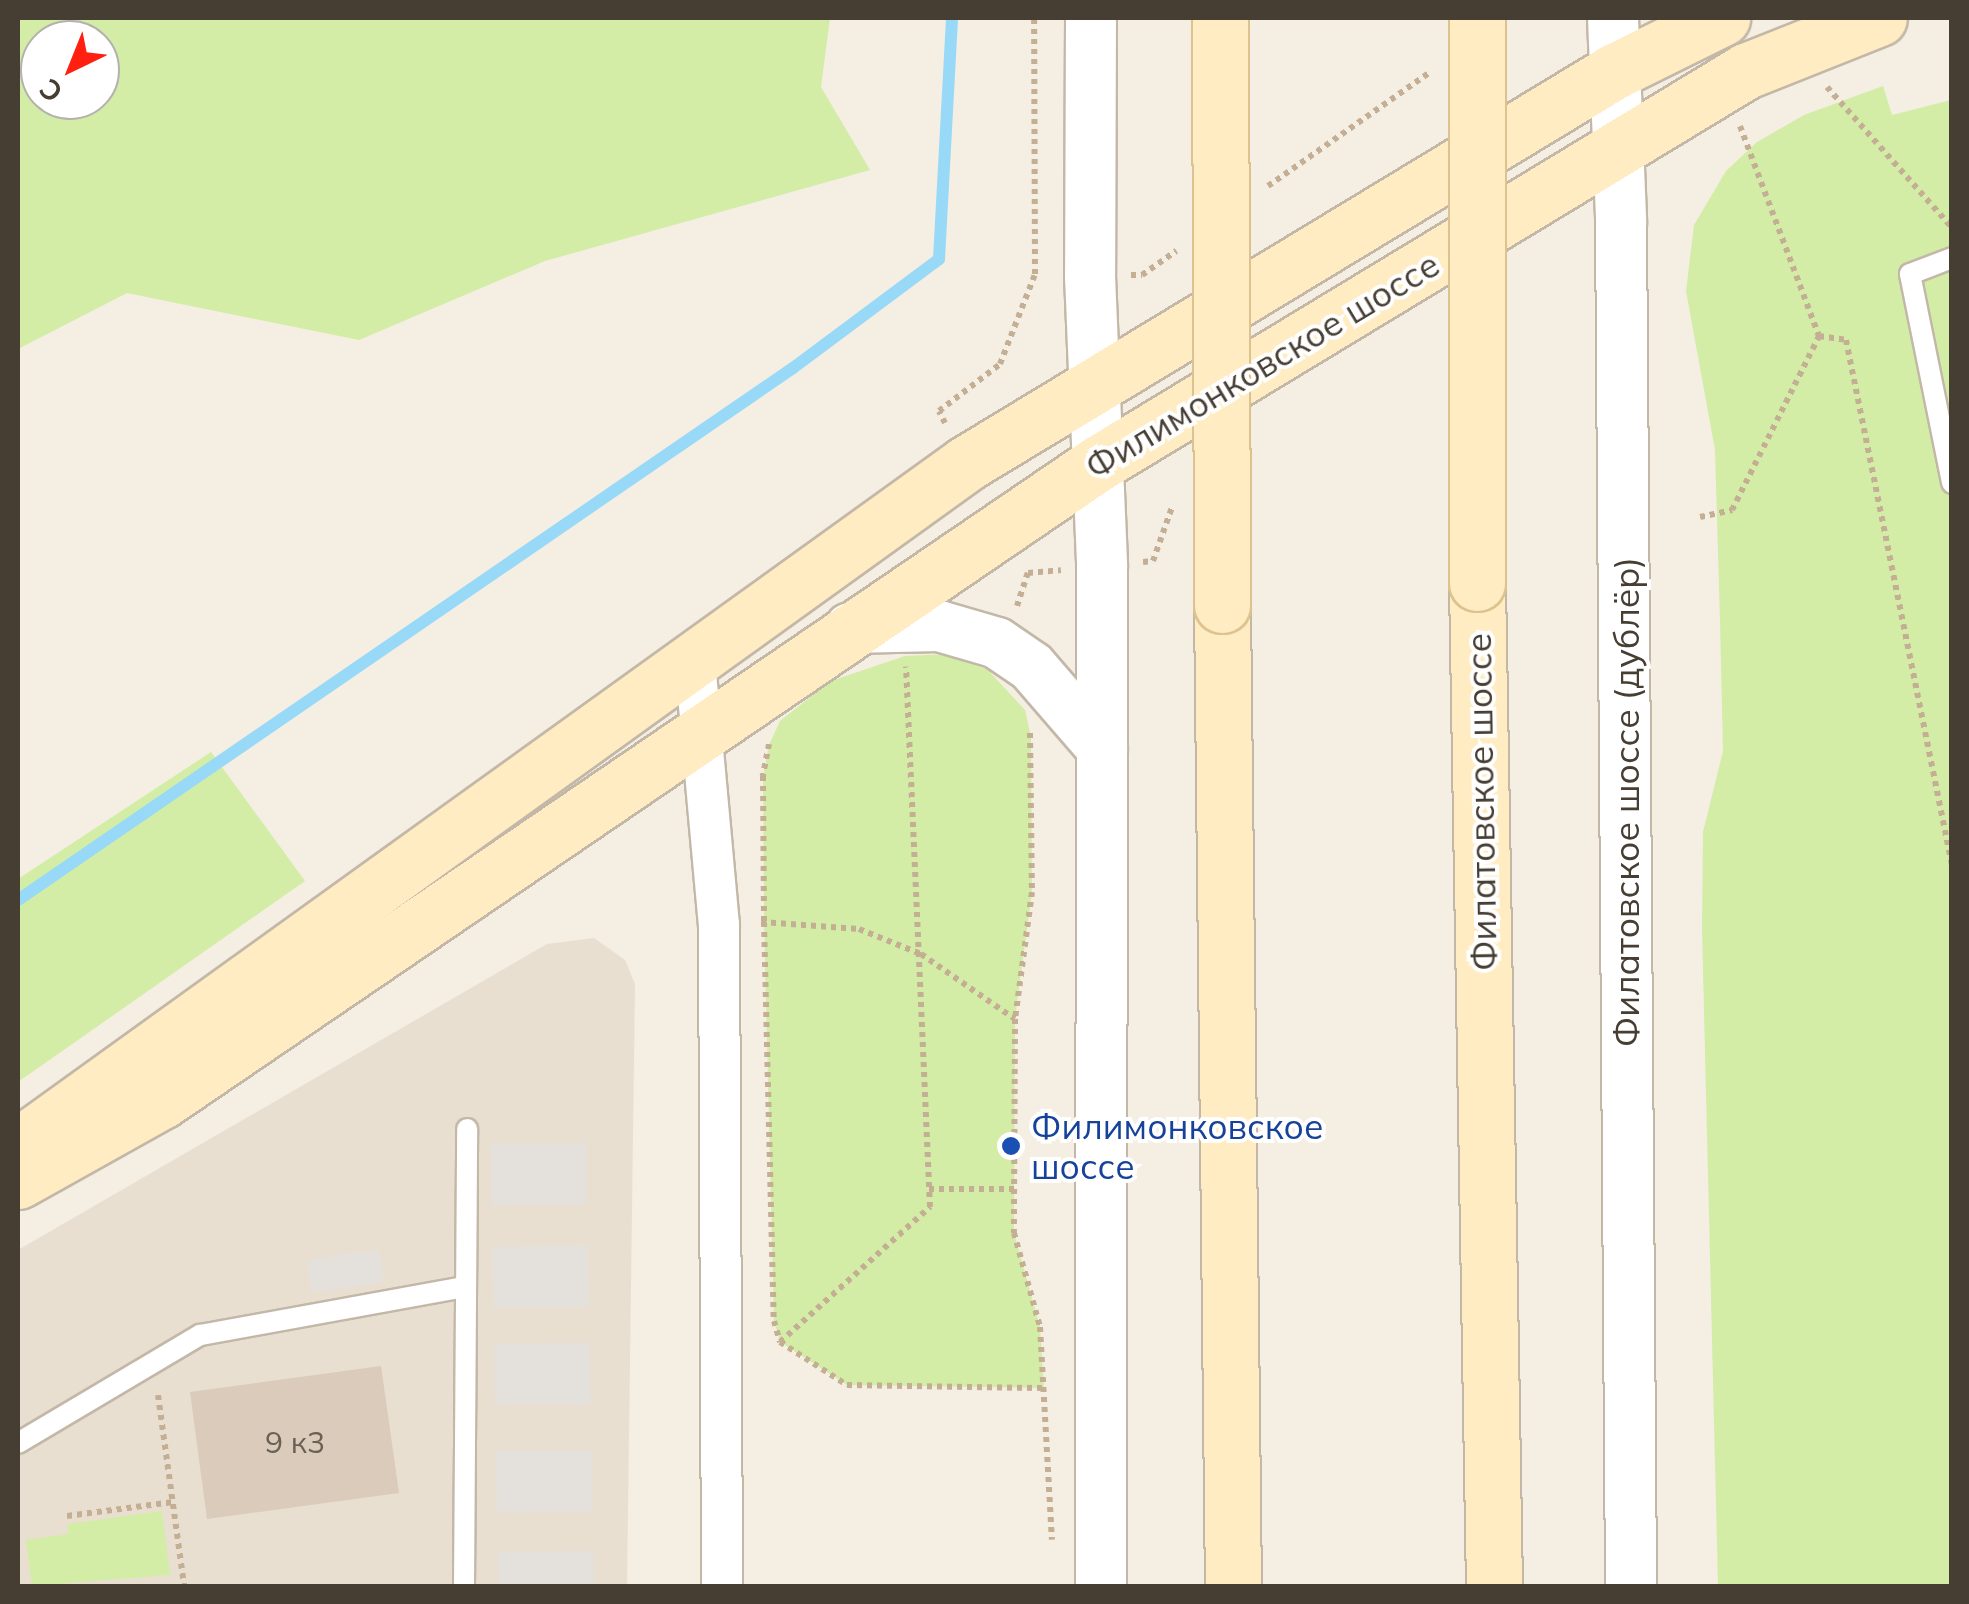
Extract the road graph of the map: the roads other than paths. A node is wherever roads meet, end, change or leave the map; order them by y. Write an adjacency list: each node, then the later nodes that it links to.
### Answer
1 (1091, 18): 10 (street)
2 (1220, 18): 25 (main road, bridge)
3 (1477, 18): 26 (main road, Филатовское шоссе, bridge)
4 (1613, 18): 7 (street, Филатовское шоссе (дублёр))
5 (1722, 18): 7 (main road, Филимонковское шоссе)
6 (1879, 18): 8 (main road, Филимонковское шоссе)
7 (1614, 72): 8 (street, Филатовское шоссе (дублёр)); 10 (main road, Филимонковское шоссе)
8 (1617, 149): 11 (main road, Филимонковское шоссе); 27 (street, Филатовское шоссе (дублёр))
9 (1952, 258): 12 (lane)
10 (1095, 384): 11 (street); 14 (main road, Филимонковское шоссе)
11 (1097, 464): 13 (main road, Филимонковское шоссе); 16 (street)
12 (1952, 483)
13 (870, 644): 15 (main road, Филимонковское шоссе); 16 (street)
14 (695, 662): 15 (street); 18 (main road, Филимонковское шоссе)
15 (702, 735): 19 (main road, Филимонковское шоссе); 23 (street)
16 (1102, 748): 24 (street)
17 (467, 1129): 20 (lane)
18 (18, 1146)
19 (18, 1181)
20 (466, 1287): 21 (lane); 22 (lane)
21 (18, 1443)
22 (464, 1586)
23 (722, 1586)
24 (1101, 1586)
25 (1233, 1586)
26 (1494, 1586)
27 (1632, 1586)

